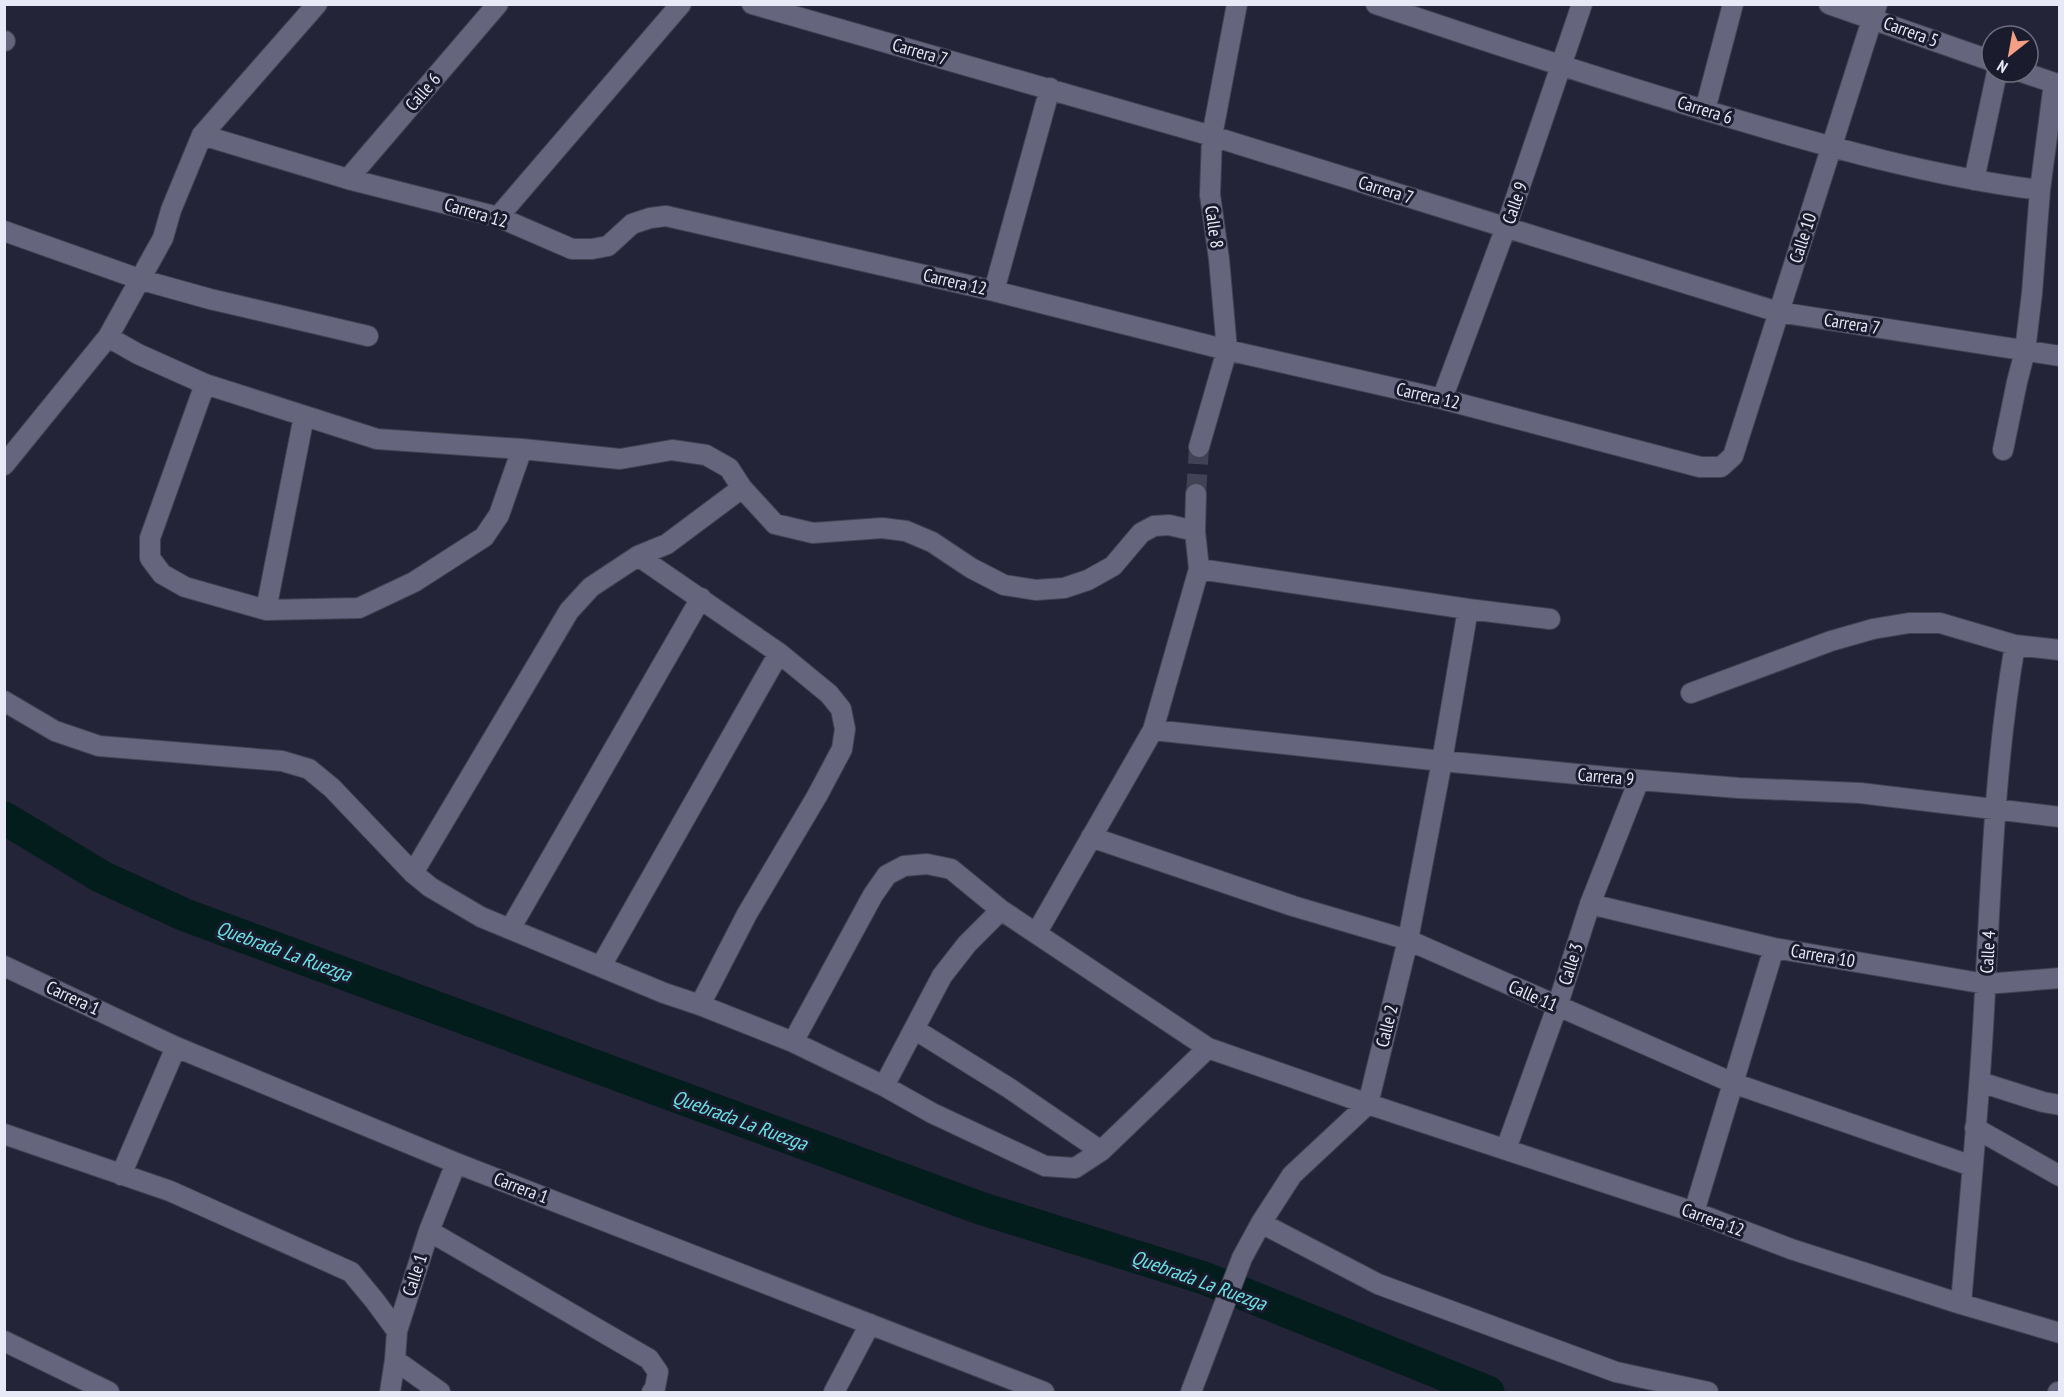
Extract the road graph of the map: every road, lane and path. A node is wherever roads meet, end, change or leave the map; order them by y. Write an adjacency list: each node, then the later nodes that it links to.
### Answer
1 (317, 4): 18 (street)
2 (498, 4): 21 (street, Calle 6)
3 (681, 4): 24 (street)
4 (752, 4): 16 (street, Carrera 7)
5 (1237, 4): 19 (street, Calle 8)
6 (1376, 4): 12 (street, Carrera 6)
7 (1582, 4): 12 (street, Calle 9)
8 (1733, 4): 17 (street)
9 (1829, 4): 10 (street, Carrera 5)
10 (1875, 11): 11 (street, Carrera 5); 20 (street, Calle 10)
11 (1980, 56)
12 (1561, 66): 17 (street, Carrera 6); 25 (street, Calle 9)
13 (2040, 79): 15 (street)
14 (1994, 84): 22 (street)
15 (2057, 85): 23 (street)
16 (1050, 88): 19 (street, Carrera 7); 28 (street)
17 (1705, 110): 20 (street, Carrera 6)
18 (202, 135): 21 (street, Carrera 12); 27 (street)
19 (1212, 136): 25 (street, Carrera 7); 32 (street, Calle 8)
20 (1832, 148): 22 (street, Carrera 6); 29 (street, Calle 10)
21 (348, 179): 24 (street, Carrera 12)
22 (1974, 180): 23 (street, Carrera 6)
23 (2040, 190): 33 (street)
24 (498, 217): 28 (street, Carrera 12)
25 (1506, 227): 29 (street, Carrera 7); 36 (street, Calle 9)
26 (4, 231): 27 (street)
27 (142, 280): 30 (street); 31 (street)
28 (994, 291): 32 (street, Carrera 12)
29 (1778, 312): 33 (street, Carrera 7); 42 (street, Calle 10)
30 (368, 336)
31 (108, 337): 35 (street); 41 (street)
32 (1227, 350): 36 (street, Carrera 12); 38 (street, Calle 8)
33 (2025, 351): 34 (street); 40 (street)
34 (2060, 356)
35 (205, 384): 37 (street); 50 (street)
36 (1442, 399): 42 (street, Carrera 12)
37 (304, 416): 39 (street); 50 (street)
38 (1199, 447)
39 (522, 449): 43 (street); 50 (street)
40 (2003, 450)
41 (4, 465)
42 (1720, 467)
43 (742, 488): 45 (street); 46 (street)
44 (1196, 494): 45 (street)
45 (1195, 531): 47 (street)
46 (638, 556): 48 (street); 63 (street)
47 (1199, 569): 49 (street); 57 (street)
48 (701, 598): 54 (street); 66 (street)
49 (1468, 609): 51 (street); 58 (street, Calle 2)
50 (266, 610)
51 (1550, 619)
52 (2015, 645): 53 (street); 55 (street); 60 (street, Calle 4)
53 (2060, 650)
54 (779, 653): 71 (street); 74 (street)
55 (1691, 693)
56 (4, 701): 63 (street)
57 (1153, 729): 58 (street, Carrera 9); 62 (street)
58 (1442, 761): 59 (street, Carrera 9); 68 (street, Calle 2)
59 (1639, 780): 60 (street, Carrera 9); 64 (street, Calle 3)
60 (1996, 811): 61 (street, Carrera 9); 73 (street, Calle 4)
61 (2060, 817)
62 (1091, 837): 67 (street); 68 (street, Calle 11)
63 (412, 873): 66 (street)
64 (1590, 904): 69 (street, Carrera 10); 75 (street, Calle 3)
65 (1001, 910): 67 (street, Carrera 12); 76 (street); 77 (street, Carrera 12)
66 (510, 928): 71 (street)
67 (1037, 932): 79 (street, Carrera 12)
68 (1408, 940): 75 (street, Calle 11); 83 (street, Calle 2)
69 (1774, 948): 73 (street, Carrera 10); 81 (street)
70 (4, 966): 78 (street, Carrera 1)
71 (601, 966): 74 (street)
72 (2060, 978): 73 (street, Carrera 10)
73 (1986, 984): 80 (street, Calle 4)
74 (700, 1005): 77 (street)
75 (1557, 1007): 81 (street, Calle 11); 87 (street, Calle 3)
76 (914, 1029): 82 (street); 88 (street)
77 (793, 1042): 82 (street)
78 (176, 1047): 89 (street, Carrera 1); 91 (street)
79 (1208, 1048): 83 (street, Carrera 12); 88 (street)
80 (1980, 1082): 84 (street); 85 (street, Calle 4)
81 (1733, 1083): 90 (street, Calle 11); 93 (street)
82 (884, 1086): 88 (street)
83 (1368, 1104): 87 (street, Carrera 12); 94 (street)
84 (2060, 1105)
85 (1975, 1128): 90 (street, Calle 4); 92 (street)
86 (4, 1134): 91 (street)
87 (1506, 1149): 93 (street, Carrera 12)
88 (1101, 1151)
89 (456, 1163): 95 (street, Calle 1); 97 (street, Carrera 1)
90 (1972, 1166): 96 (street, Calle 4)
91 (121, 1175): 98 (street)
92 (2060, 1176)
93 (1694, 1212): 96 (street, Carrera 12)
94 (1261, 1223): 108 (street); 109 (street)
95 (429, 1231): 98 (street, Calle 1); 105 (street)
96 (1961, 1304): 99 (street, Carrera 12)
97 (870, 1324): 106 (street); 107 (street, Carrera 1)
98 (397, 1331): 101 (street, Calle 1)
99 (2060, 1333)
100 (4, 1341): 102 (street)
101 (395, 1360): 103 (street, Calle 1); 104 (street)
102 (109, 1392)
103 (390, 1392)
104 (440, 1392)
105 (652, 1392)
106 (834, 1392)
107 (1044, 1392)
108 (1191, 1392)
109 (1708, 1392)

